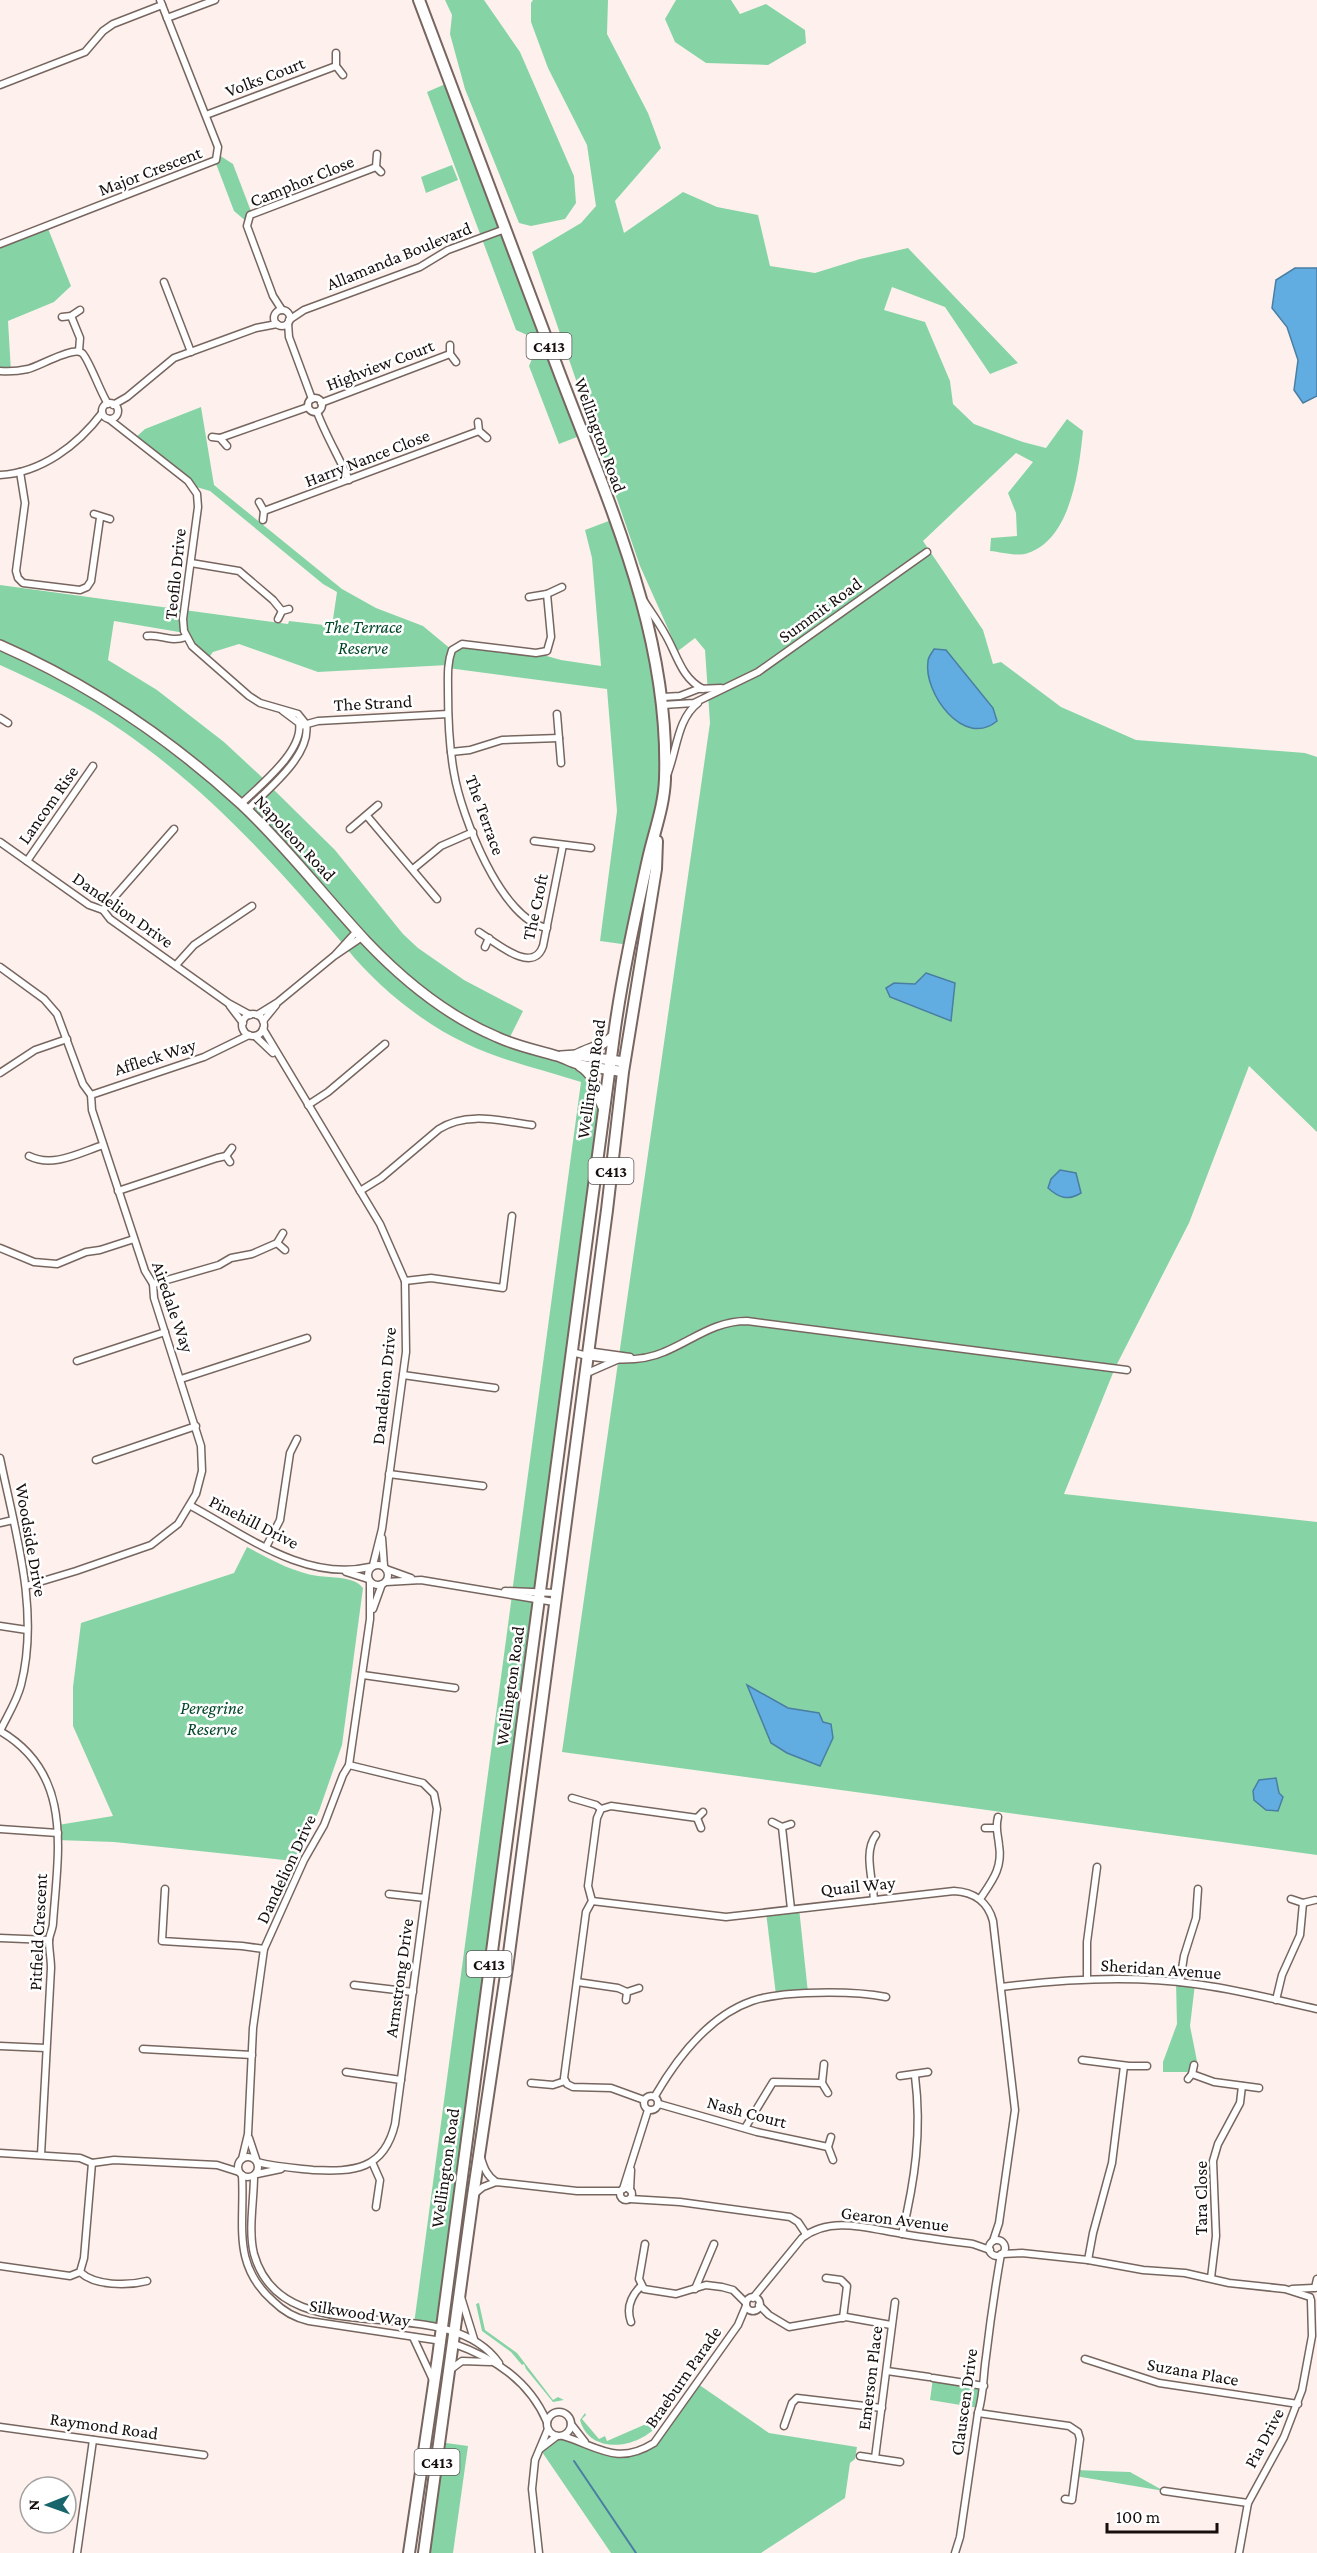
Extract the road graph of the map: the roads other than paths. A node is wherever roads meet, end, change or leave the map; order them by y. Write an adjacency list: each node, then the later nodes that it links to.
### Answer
1 (215, 0): 4 (street)
2 (419, 0): 11 (main road, Wellington Road / C413)
3 (161, 2): 4 (street, Major Crescent); 8 (street)
4 (167, 18): 9 (street, Major Crescent)
5 (336, 53): 6 (street)
6 (336, 66): 7 (street); 9 (street, Volks Court)
7 (343, 75)
8 (0, 85)
9 (206, 115): 12 (street, Major Crescent)
10 (377, 154): 18 (street, Camphor Close)
11 (505, 229): 15 (street, Allamanda Boulevard); 56 (main road, Wellington Road / C413)
12 (0, 244)
13 (164, 282): 23 (street)
14 (80, 310): 16 (street)
15 (304, 310): 18 (street, Allamanda Boulevard); 19 (street, Allamanda Boulevard)
16 (71, 316): 17 (street); 22 (street)
17 (63, 317)
18 (279, 317): 19 (street, Camphor Close); 19 (street, Allamanda Boulevard); 20 (street); 23 (street, Allamanda Boulevard)
19 (289, 322): 20 (street, Camphor Close)
20 (289, 337): 29 (street)
21 (450, 345): 24 (street, Highview Court)
22 (79, 351): 26 (street); 27 (street)
23 (191, 352): 28 (street, Allamanda Boulevard)
24 (450, 354): 25 (street, Highview Court); 30 (street, Highview Court)
25 (456, 362)
26 (0, 371)
27 (99, 391): 31 (street, Teofilo Drive); 33 (street)
28 (127, 397): 31 (street, Allamanda Boulevard); 35 (street, Allamanda Boulevard)
29 (312, 399): 30 (street); 32 (street)
30 (321, 403): 34 (street)
31 (111, 404): 33 (street, Allamanda Boulevard); 35 (street, Teofilo Drive)
32 (308, 407): 34 (street); 42 (street)
33 (102, 411): 36 (street, Teofilo Drive); 39 (street)
34 (317, 412): 47 (street)
35 (117, 413): 36 (street); 38 (street, Teofilo Drive)
36 (108, 419): 38 (street, Teofilo Drive); 39 (street)
37 (478, 422): 40 (street)
38 (121, 426): 53 (street, Teofilo Drive)
39 (91, 427): 45 (street)
40 (479, 431): 43 (street); 47 (street, Harry Nance Close)
41 (212, 437): 42 (street)
42 (220, 438): 44 (street)
43 (487, 438)
44 (227, 446)
45 (20, 472): 46 (street); 50 (street)
46 (0, 475)
47 (349, 480): 49 (street, Harry Nance Close)
48 (259, 502): 49 (street)
49 (264, 511): 51 (street)
50 (110, 519)
51 (263, 520)
52 (927, 552): 62 (street, Summit Road)
53 (191, 563): 58 (street); 60 (street, Teofilo Drive)
54 (562, 587): 55 (street)
55 (547, 594): 57 (street); 66 (street, The Terrace)
56 (641, 595): 63 (street); 64 (main road, Wellington Road / C413)
57 (529, 597)
58 (278, 619)
59 (147, 636): 60 (street)
60 (186, 637): 70 (street, Teofilo Drive)
61 (0, 645): 81 (main road, Napoleon Road)
62 (727, 686): 63 (street, Summit Road); 65 (street, Summit Road)
63 (704, 688): 64 (street, Summit Road)
64 (663, 701): 65 (street, Summit Road); 79 (main road, Wellington Road / C413)
65 (701, 701): 79 (street)
66 (448, 714): 70 (street, The Strand); 73 (street, The Terrace)
67 (557, 714): 71 (street)
68 (0, 718): 69 (street)
69 (8, 723)
70 (303, 725): 72 (street); 74 (street)
71 (559, 738): 73 (street); 75 (street)
72 (292, 751): 74 (street); 77 (street)
73 (451, 752): 86 (street, The Terrace)
74 (299, 755): 78 (street)
75 (561, 762)
76 (93, 766): 91 (street, Lancom Rise)
77 (279, 766): 78 (street); 81 (street)
78 (285, 771): 81 (street)
79 (665, 780): 83 (main road, Wellington Road / C413)
80 (378, 805): 82 (street)
81 (244, 807): 98 (main road, Napoleon Road)
82 (367, 816): 85 (street); 92 (street)
83 (657, 826): 110 (main road, Wellington Road / C413); 117 (main road, Wellington Road / C413)
84 (174, 829): 95 (street)
85 (350, 829)
86 (473, 832): 92 (street); 96 (street, The Terrace)
87 (534, 841): 89 (street)
88 (0, 842): 91 (street, Dandelion Drive)
89 (563, 845): 90 (street); 96 (street, The Croft)
90 (591, 848)
91 (27, 861): 95 (street, Dandelion Drive)
92 (413, 869): 93 (street)
93 (438, 899)
94 (252, 906): 101 (street)
95 (103, 910): 101 (street, Dandelion Drive)
96 (547, 928): 99 (street, The Croft)
97 (479, 932): 99 (street, The Croft)
98 (360, 934): 103 (street); 114 (main road, Napoleon Road)
99 (489, 938): 100 (street)
100 (484, 947)
101 (176, 965): 104 (street, Dandelion Drive)
102 (0, 967): 111 (street, Airedale Way)
103 (278, 1002): 105 (street); 106 (street)
104 (228, 1003): 105 (street, Dandelion Drive); 107 (street, Dandelion Drive)
105 (254, 1015): 106 (street, Dandelion Drive); 107 (street, Affleck Way)
106 (263, 1021): 108 (street)
107 (243, 1026): 109 (street, Dandelion Drive); 113 (street, Affleck Way)
108 (263, 1029): 109 (street, Affleck Way); 115 (street, Dandelion Drive)
109 (252, 1035): 113 (street, Affleck Way); 115 (street, Dandelion Drive)
110 (614, 1035): 114 (main road); 116 (main road, Wellington Road / C413)
111 (68, 1039): 118 (street); 119 (street, Airedale Way)
112 (385, 1044): 120 (street)
113 (228, 1046): 119 (street, Affleck Way)
114 (577, 1060): 116 (main road, Napoleon Road); 121 (main road)
115 (282, 1062): 120 (street, Dandelion Drive)
116 (610, 1065): 117 (main road, Napoleon Road); 121 (main road, Wellington Road / C413)
117 (623, 1067): 141 (main road, Wellington Road / C413)
118 (0, 1073)
119 (91, 1095): 123 (street, Airedale Way)
120 (308, 1105): 129 (street, Dandelion Drive)
121 (604, 1109): 140 (main road, Wellington Road / C413)
122 (531, 1125): 129 (street)
123 (103, 1145): 126 (street); 128 (street, Airedale Way)
124 (232, 1148): 128 (street)
125 (30, 1156): 126 (street)
126 (39, 1161): 127 (street)
127 (37, 1170)
128 (118, 1191): 132 (street, Airedale Way)
129 (360, 1191): 136 (street, Dandelion Drive)
130 (512, 1216): 136 (street)
131 (283, 1233): 133 (street)
132 (134, 1239): 134 (street); 137 (street, Airedale Way)
133 (277, 1243): 135 (street); 137 (street)
134 (0, 1248)
135 (285, 1250)
136 (405, 1281): 147 (street, Dandelion Drive)
137 (153, 1284): 138 (street, Airedale Way)
138 (165, 1332): 144 (street); 148 (street, Airedale Way)
139 (307, 1338): 148 (street)
140 (572, 1352): 141 (street); 168 (main road, Wellington Road / C413)
141 (588, 1354): 142 (street); 143 (street); 146 (main road, Wellington Road / C413)
142 (633, 1357): 143 (street); 145 (street)
143 (618, 1360): 146 (street)
144 (77, 1361)
145 (1127, 1370)
146 (585, 1374): 169 (main road, Wellington Road / C413)
147 (403, 1375): 149 (street); 154 (street, Dandelion Drive)
148 (181, 1379): 150 (street, Airedale Way)
149 (495, 1388)
150 (196, 1426): 153 (street); 156 (street, Airedale Way)
151 (297, 1439): 160 (street)
152 (0, 1458): 157 (street, Woodside Drive)
153 (96, 1460)
154 (389, 1474): 155 (street); 159 (street, Dandelion Drive)
155 (483, 1486)
156 (191, 1506): 160 (street, Pinehill Drive); 167 (street, Airedale Way)
157 (13, 1520): 158 (street); 167 (street, Woodside Drive)
158 (0, 1523)
159 (382, 1529): 161 (street, Dandelion Drive); 162 (street, Dandelion Drive)
160 (266, 1547): 163 (street, Pinehill Drive)
161 (371, 1566): 162 (street); 163 (street, Pinehill Drive); 164 (street)
162 (385, 1567): 165 (street); 166 (street)
163 (340, 1570): 164 (street, Pinehill Drive)
164 (369, 1580): 166 (street); 170 (street, Dandelion Drive)
165 (421, 1580): 166 (street); 168 (street)
166 (384, 1583): 170 (street, Dandelion Drive)
167 (26, 1586): 172 (street, Woodside Drive)
168 (539, 1595): 169 (street); 296 (main road, Wellington Road / C413)
169 (555, 1597): 247 (main road, Wellington Road / C413)
170 (370, 1619): 173 (street, Dandelion Drive)
171 (0, 1626): 172 (street)
172 (27, 1630): 175 (street, Woodside Drive)
173 (363, 1675): 174 (street); 176 (street, Dandelion Drive)
174 (456, 1688)
175 (0, 1731): 189 (street, Pitfield Crescent)
176 (349, 1765): 195 (street, Armstrong Drive); 205 (street, Dandelion Drive)
177 (572, 1798): 178 (street)
178 (601, 1809): 181 (street); 200 (street)
179 (703, 1812): 181 (street)
180 (998, 1816): 187 (street)
181 (697, 1818): 185 (street)
182 (772, 1822): 184 (street)
183 (791, 1824): 184 (street)
184 (782, 1827): 202 (street)
185 (701, 1828)
186 (985, 1828): 187 (street)
187 (995, 1828): 196 (street)
188 (0, 1829): 189 (street)
189 (58, 1833): 204 (street, Pitfield Crescent)
190 (876, 1835): 198 (street)
191 (1097, 1867): 206 (street)
192 (165, 1889): 205 (street)
193 (1198, 1889): 208 (street)
194 (389, 1894): 195 (street)
195 (425, 1898): 212 (street, Armstrong Drive)
196 (980, 1899): 198 (street, Quail Way); 210 (street)
197 (1292, 1899): 201 (street)
198 (874, 1900): 202 (street, Quail Way)
199 (1316, 1900): 201 (street)
200 (592, 1901): 202 (street, Quail Way); 207 (street)
201 (1303, 1903): 216 (street)
202 (791, 1909)
203 (0, 1938): 204 (street)
204 (49, 1940): 219 (street, Pitfield Crescent)
205 (264, 1949): 221 (street, Dandelion Drive)
206 (1087, 1979): 208 (street, Sheridan Avenue); 210 (street, Sheridan Avenue)
207 (577, 1982): 213 (street); 232 (street)
208 (1180, 1982): 216 (street, Sheridan Avenue)
209 (354, 1984): 212 (street)
210 (1001, 1987): 266 (street)
211 (639, 1988): 213 (street)
212 (413, 1992): 231 (street, Armstrong Drive)
213 (627, 1992): 215 (street)
214 (886, 1997): 238 (street)
215 (626, 2000)
216 (1276, 2000): 217 (street, Sheridan Avenue)
217 (1317, 2009)
218 (0, 2046): 219 (street)
219 (46, 2048): 248 (street, Pitfield Crescent)
220 (143, 2049): 221 (street)
221 (252, 2055): 243 (street, Dandelion Drive)
222 (1082, 2060): 225 (street)
223 (824, 2064): 234 (street)
224 (1194, 2065): 235 (street)
225 (1124, 2066): 226 (street); 272 (street)
226 (1148, 2066)
227 (346, 2072): 231 (street)
228 (928, 2072): 230 (street)
229 (900, 2076): 230 (street)
230 (915, 2076): 265 (street)
231 (401, 2080): 252 (street, Armstrong Drive)
232 (565, 2081): 233 (street); 239 (street)
233 (531, 2083)
234 (822, 2083): 237 (street); 242 (street)
235 (1242, 2086): 236 (street); 278 (street, Tara Close)
236 (1259, 2088)
237 (828, 2093)
238 (654, 2096): 239 (street); 240 (street)
239 (644, 2100): 241 (street)
240 (658, 2104): 241 (street); 242 (street, Nash Court)
241 (648, 2110): 254 (street)
242 (745, 2128): 245 (street, Nash Court)
243 (248, 2134): 249 (street, Dandelion Drive); 251 (street, Dandelion Drive)
244 (831, 2137): 245 (street)
245 (828, 2147): 250 (street)
246 (0, 2153): 248 (street)
247 (480, 2153): 259 (street); 262 (main road, Wellington Road / C413)
248 (40, 2155): 253 (street)
249 (241, 2160): 251 (street); 255 (street); 257 (street)
250 (833, 2160)
251 (257, 2161): 256 (street); 258 (street)
252 (372, 2162): 256 (street); 263 (street)
253 (92, 2163): 255 (street); 276 (street)
254 (631, 2163): 260 (street); 261 (street)
255 (218, 2165): 257 (street)
256 (285, 2168): 258 (street)
257 (241, 2174): 258 (street); 275 (street, Silkwood Way)
258 (255, 2175): 273 (street, Silkwood Way)
259 (496, 2182): 260 (street); 262 (street)
260 (621, 2192): 261 (street); 261 (street)
261 (631, 2193): 264 (street)
262 (473, 2196): 285 (main road, Wellington Road / C413)
263 (376, 2207)
264 (806, 2234): 265 (street, Gearon Avenue); 288 (street, Braeburn Parade)
265 (902, 2234): 269 (street, Gearon Avenue)
266 (997, 2242): 269 (street, Gearon Avenue); 270 (street); 270 (street); 271 (street)
267 (645, 2244): 281 (street)
268 (714, 2244): 283 (street)
269 (973, 2244): 270 (street, Gearon Avenue)
270 (997, 2253): 271 (street); 308 (street, Clauscen Drive)
271 (1022, 2253): 272 (street)
272 (1088, 2260): 278 (street)
273 (258, 2264): 275 (street); 290 (street, Silkwood Way)
274 (0, 2266): 276 (street)
275 (248, 2268): 294 (street, Silkwood Way)
276 (80, 2272): 280 (street)
277 (826, 2278): 291 (street)
278 (1211, 2278): 284 (street)
279 (1317, 2279): 282 (street)
280 (147, 2281)
281 (641, 2286): 283 (street); 293 (street)
282 (1315, 2288): 284 (street); 286 (street)
283 (695, 2289): 288 (street)
284 (1285, 2289): 286 (street)
285 (460, 2293): 300 (main road, Wellington Road / C413); 301 (street)
286 (1313, 2300): 298 (street, Pia Drive)
287 (895, 2302): 295 (street, Emerson Place)
288 (753, 2304): 291 (street); 320 (street, Braeburn Parade)
289 (1317, 2314): 298 (street, Pia Drive)
290 (338, 2315): 292 (street, Silkwood Way); 294 (street)
291 (843, 2318): 295 (street)
292 (393, 2322): 296 (street, Silkwood Way); 297 (street)
293 (631, 2322)
294 (336, 2325): 297 (street, Silkwood Way)
295 (891, 2325): 306 (street, Emerson Place)
296 (440, 2329): 300 (street); 302 (main road, Wellington Road / C413)
297 (391, 2334): 299 (street, Silkwood Way)
298 (1312, 2336): 309 (street, Pia Drive)
299 (413, 2337): 302 (street, Silkwood Way); 307 (street)
300 (454, 2338): 301 (street); 302 (street); 304 (street); 305 (main road, Wellington Road / C413)
301 (474, 2339): 304 (street)
302 (439, 2341): 307 (main road, Wellington Road / C413)
303 (1085, 2359): 309 (street, Suzana Place)
304 (500, 2364): 305 (street); 310 (street)
305 (449, 2370): 332 (main road, Wellington Road / C413)
306 (887, 2371): 308 (street); 311 (street, Emerson Place)
307 (434, 2382): 331 (main road, Wellington Road / C413)
308 (984, 2386): 313 (street, Clauscen Drive)
309 (1298, 2404): 328 (street, Pia Drive)
310 (541, 2408): 312 (street); 315 (street)
311 (882, 2408): 316 (street); 324 (street, Emerson Place)
312 (558, 2412): 314 (street); 315 (street)
313 (978, 2413): 327 (street); 329 (street, Clauscen Drive)
314 (571, 2424): 318 (street); 320 (street, Braeburn Parade)
315 (548, 2426): 318 (street); 321 (street)
316 (784, 2426)
317 (0, 2427): 319 (street, Raymond Road)
318 (560, 2436): 320 (street, Braeburn Parade); 321 (street)
319 (93, 2440): 322 (street, Raymond Road); 330 (street)
320 (585, 2442)
321 (540, 2449): 333 (street)
322 (204, 2455)
323 (860, 2456): 324 (street, Emerson Place)
324 (875, 2458): 325 (street, Emerson Place)
325 (900, 2462)
326 (1164, 2491): 328 (street)
327 (1072, 2500)
328 (1248, 2503): 336 (street, Pia Drive)
329 (960, 2536): 334 (street, Clauscen Drive); 335 (street, Clauscen Drive)
330 (77, 2553)
331 (410, 2553)
332 (424, 2553)
333 (539, 2553)
334 (956, 2553)
335 (961, 2553)
336 (1239, 2553)

